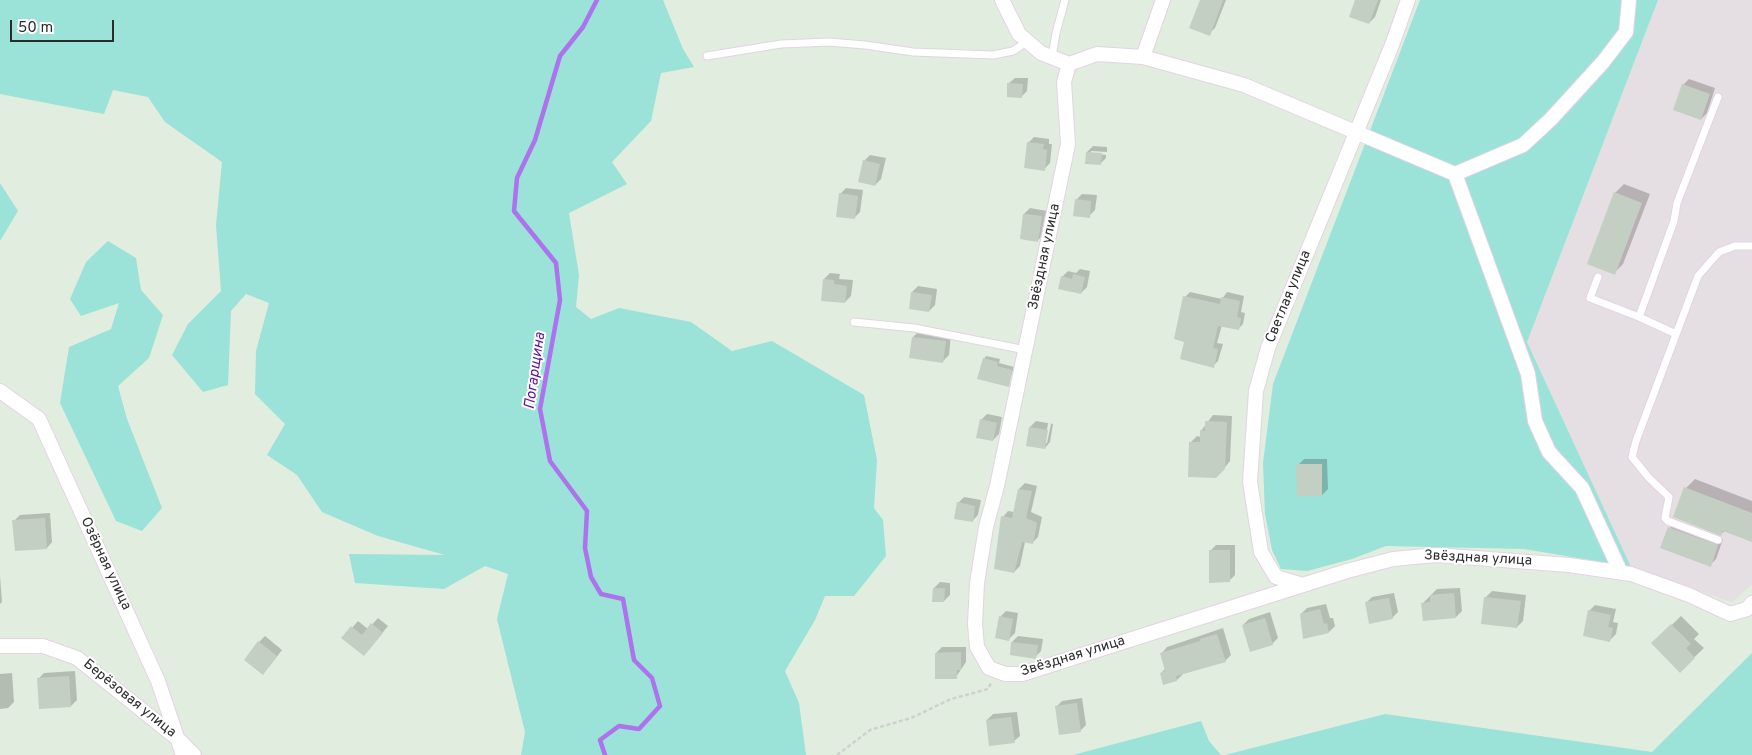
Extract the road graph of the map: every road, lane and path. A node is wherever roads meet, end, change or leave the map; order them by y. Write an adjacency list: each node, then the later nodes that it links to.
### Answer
1 (1002, 0): 6 (street)
2 (1065, 0): 8 (lane)
3 (1163, 0): 9 (street)
4 (1408, 0): 12 (street, Светлая улица)
5 (1629, 0): 13 (street)
6 (1028, 42): 7 (lane); 8 (street)
7 (707, 56)
8 (1052, 57): 10 (street)
9 (1143, 57): 10 (street); 12 (street)
10 (1069, 64): 19 (street, Звёздная улица)
11 (1718, 97): 16 (lane)
12 (1356, 133): 13 (street); 23 (street, Светлая улица)
13 (1455, 174): 22 (street)
14 (1752, 246): 18 (lane)
15 (1598, 276): 16 (lane)
16 (1639, 317): 18 (lane)
17 (854, 322): 19 (lane)
18 (1676, 334): 21 (lane)
19 (1026, 350): 26 (street, Звёздная улица)
20 (0, 391): 27 (street, Озёрная улица)
21 (1718, 540)
22 (1621, 573): 23 (street, Звёздная улица); 24 (street, Звёздная улица)
23 (1304, 585): 26 (street, Звёздная улица)
24 (1752, 603)
25 (0, 646): 27 (street, Берёзовая улица)
26 (996, 670): 30 (path)
27 (178, 738): 28 (street, Озёрная улица); 29 (street, Берёзовая улица)
28 (183, 755)
29 (194, 755)
30 (837, 755)

